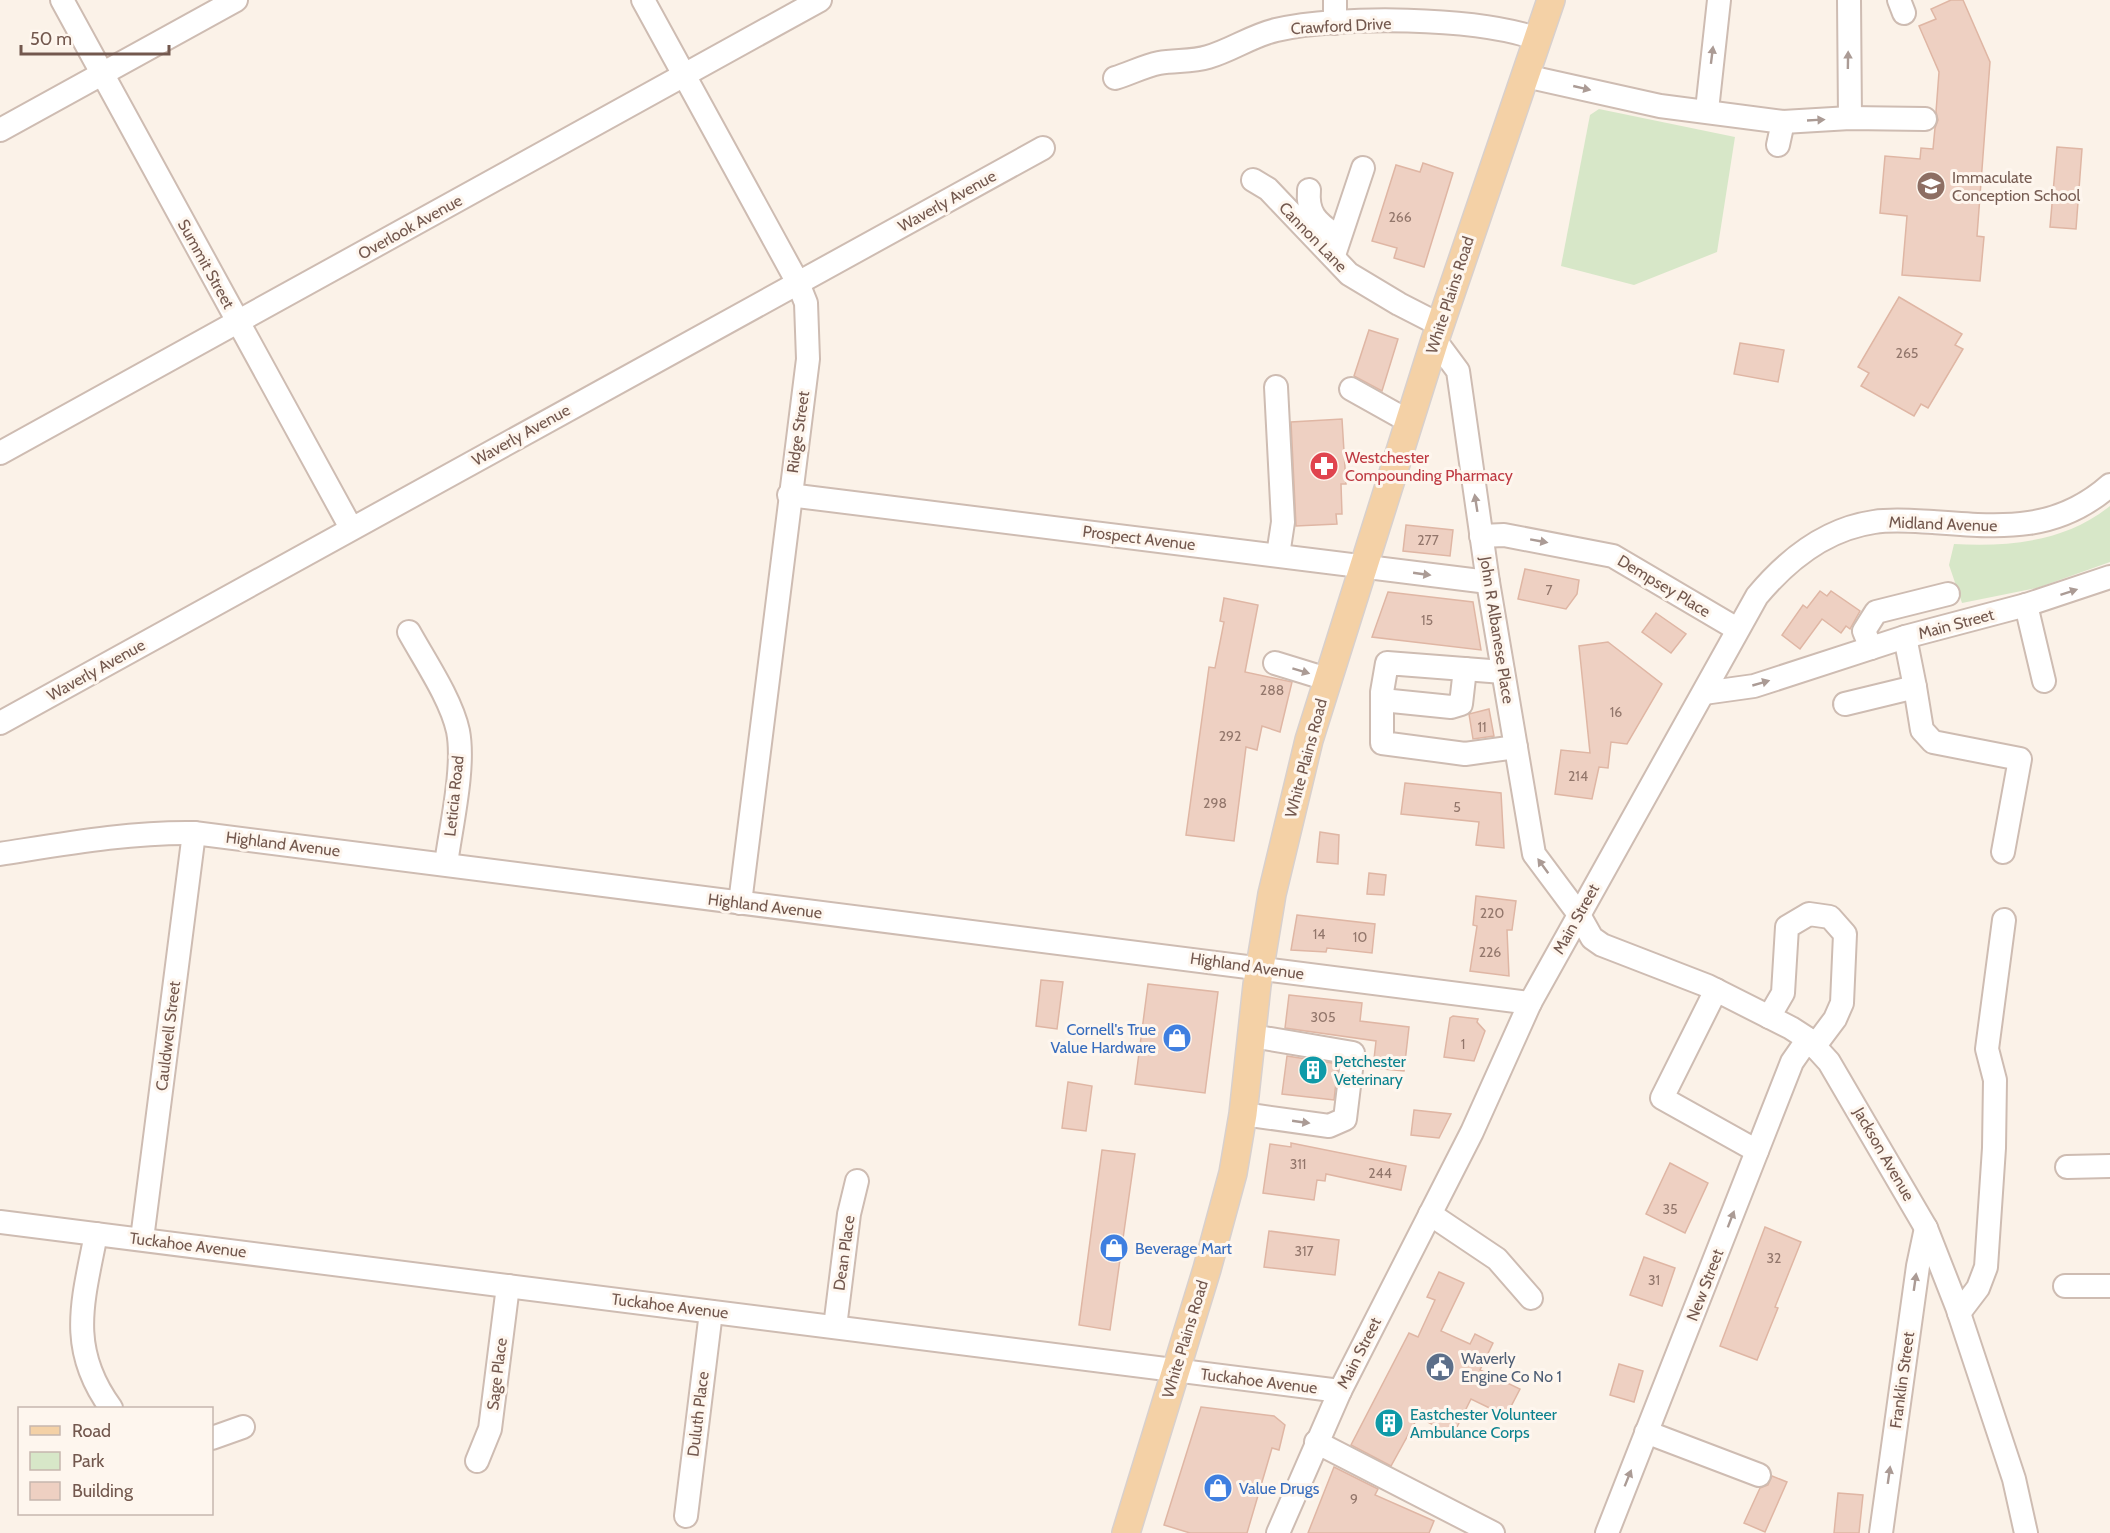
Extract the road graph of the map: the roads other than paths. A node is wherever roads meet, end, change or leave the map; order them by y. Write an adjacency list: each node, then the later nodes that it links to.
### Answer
1 (62, 0): 11 (street, Summit Street)
2 (236, 0): 11 (street)
3 (643, 0): 12 (street, Ridge Street)
4 (820, 0): 12 (street, Overlook Avenue)
5 (1335, 0): 9 (street)
6 (1551, 0): 10 (main road, White Plains Road)
7 (1719, 0): 15 (street, one-way to 7)
8 (1849, 0): 16 (street, one-way to 8)
9 (1335, 22): 10 (street, Crawford Drive); 14 (street, Crawford Drive)
10 (1538, 39): 13 (main road, White Plains Road)
11 (102, 74): 19 (street); 27 (street, Summit Street)
12 (685, 75): 26 (street, Ridge Street); 27 (street, Overlook Avenue)
13 (1525, 76): 15 (street, one-way to 15); 28 (main road, White Plains Road)
14 (1116, 78)
15 (1707, 110): 18 (street)
16 (1850, 118): 17 (street); 18 (street, one-way to 16)
17 (1926, 119)
18 (1783, 122): 20 (street)
19 (0, 130)
20 (1778, 145)
21 (1043, 148): 26 (street, Waverly Avenue)
22 (1363, 168): 25 (street)
23 (1253, 180): 25 (street, Cannon Lane)
24 (1309, 190): 25 (street)
25 (1337, 247): 28 (street, Cannon Lane)
26 (798, 283): 34 (street, Ridge Street); 35 (street, Waverly Avenue)
27 (237, 322): 32 (street, Overlook Avenue); 35 (street, Summit Street)
28 (1437, 332): 31 (main road, White Plains Road); 36 (street, John R Albanese Place, one-way to 28)
29 (1276, 387): 37 (street)
30 (1351, 388): 31 (street)
31 (1410, 422): 38 (main road, White Plains Road)
32 (0, 453)
33 (2110, 485): 43 (street, Midland Avenue)
34 (789, 495): 37 (street, Prospect Avenue); 62 (street, Ridge Street)
35 (351, 528): 56 (street, Waverly Avenue)
36 (1481, 536): 40 (street, John R Albanese Place); 43 (street, Dempsey Place, one-way to 43)
37 (1278, 555): 38 (street, Prospect Avenue)
38 (1364, 567): 40 (street, Prospect Avenue, one-way to 40); 50 (main road, White Plains Road)
39 (2110, 577): 42 (street, Main Street, one-way to 39)
40 (1488, 582): 49 (street, John R Albanese Place)
41 (1948, 594): 46 (street)
42 (2026, 605): 45 (street, Main Street); 51 (street)
43 (1737, 629): 53 (street, Midland Avenue)
44 (409, 632): 61 (street, Leticia Road)
45 (1905, 638): 46 (street, Main Street); 52 (street)
46 (1871, 648): 53 (street, Main Street, one-way to 46)
47 (1275, 663): 50 (street, one-way to 50)
48 (1465, 669): 49 (street); 54 (street); 54 (street)
49 (1503, 672): 57 (street, John R Albanese Place)
50 (1327, 679): 65 (main road, White Plains Road)
51 (2044, 681)
52 (1915, 687): 55 (street); 59 (street)
53 (1704, 693): 63 (street, Main Street)
54 (1382, 700): 57 (street)
55 (1845, 704)
56 (0, 723)
57 (1516, 747): 63 (street, John R Albanese Place, one-way to 57)
58 (194, 833): 60 (street, Highland Avenue); 61 (street, Highland Avenue); 80 (street, Cauldwell Street)
59 (2003, 852)
60 (0, 854)
61 (446, 864): 62 (street, Highland Avenue)
62 (740, 903): 65 (street, Highland Avenue)
63 (1578, 913): 66 (street, Jackson Avenue); 67 (street, Main Street)
64 (2004, 920): 86 (street)
65 (1260, 966): 67 (street, Highland Avenue); 69 (main road, White Plains Road)
66 (1716, 990): 68 (street, Jackson Avenue); 72 (street)
67 (1530, 1003): 76 (street, Main Street)
68 (1769, 1017): 70 (street, Jackson Avenue); 70 (street, New Street)
69 (1252, 1036): 71 (main road, White Plains Road); 71 (street, one-way to 69)
70 (1811, 1043): 72 (street, New Street); 78 (street, Jackson Avenue)
71 (1243, 1114): 88 (main road, White Plains Road)
72 (1757, 1151): 92 (street, New Street, one-way to 72)
73 (2110, 1166): 74 (street)
74 (2067, 1167)
75 (857, 1181): 87 (street, Dean Place)
76 (1430, 1214): 84 (street); 89 (street, Main Street)
77 (0, 1222): 79 (street, Tuckahoe Avenue)
78 (1926, 1228): 86 (street, Jackson Avenue); 102 (street, Franklin Street, one-way to 78)
79 (96, 1234): 80 (street, Tuckahoe Avenue); 90 (street)
80 (142, 1239): 81 (street, Tuckahoe Avenue)
81 (508, 1286): 85 (street, Tuckahoe Avenue); 95 (street, Sage Place)
82 (2110, 1286): 83 (street)
83 (2065, 1287)
84 (1531, 1298)
85 (711, 1312): 87 (street, Tuckahoe Avenue); 97 (street, Duluth Place)
86 (1959, 1313): 103 (street, Jackson Avenue)
87 (835, 1327): 88 (street, Tuckahoe Avenue)
88 (1174, 1370): 89 (street, Tuckahoe Avenue); 98 (main road, White Plains Road)
89 (1340, 1391): 94 (street, Main Street)
90 (110, 1407)
91 (243, 1427): 93 (street)
92 (1646, 1432): 96 (street); 101 (street, New Street, one-way to 92)
93 (213, 1438)
94 (1316, 1442): 99 (street, Main Street); 100 (street)
95 (477, 1461)
96 (1759, 1475)
97 (686, 1516)
98 (1126, 1533)
99 (1278, 1533)
100 (1493, 1533)
101 (1608, 1533)
102 (1881, 1533)
103 (2026, 1533)

